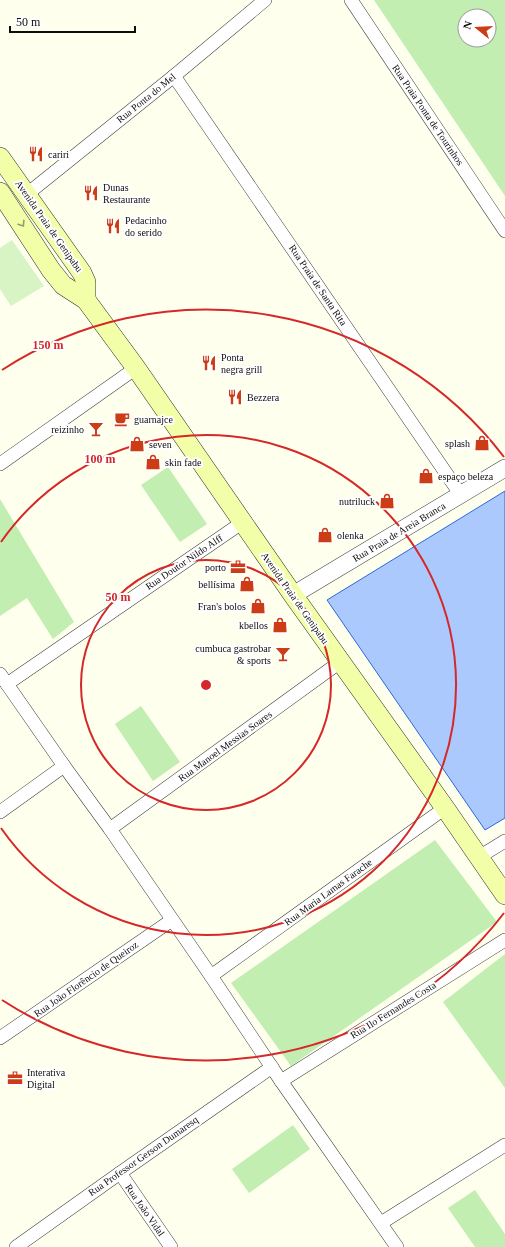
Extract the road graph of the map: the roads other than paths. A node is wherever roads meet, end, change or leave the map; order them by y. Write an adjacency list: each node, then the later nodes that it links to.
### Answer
1 (265, 0): 3 (street, Rua Ponta do Mel)
2 (351, 0): 7 (street, Rua Praia Ponta de Tourinhos)
3 (174, 76): 6 (street, Rua Ponta do Mel); 12 (street, Rua Praia de Santa Rita)
4 (0, 157): 6 (main road, Avenida Praia de Genipabu)
5 (0, 192): 8 (main road, Avenida Praia de Genipabu, one-way to 8)
6 (26, 195): 8 (main road, Avenida Praia de Genipabu)
7 (505, 231)
8 (86, 300): 9 (main road, Avenida Praia de Genipabu)
9 (136, 368): 10 (street); 13 (main road, Avenida Praia de Genipabu)
10 (0, 464)
11 (505, 468): 12 (street, Rua Praia de Areia Branca)
12 (461, 495): 14 (street, Rua Praia de Areia Branca)
13 (242, 522): 14 (main road, Avenida Praia de Genipabu); 16 (street, Rua Doutor Nildo Alff)
14 (293, 595): 15 (main road, Avenida Praia de Genipabu)
15 (340, 662): 18 (main road, Avenida Praia de Genipabu); 20 (street, Rua Manoel Messias Soares)
16 (3, 679): 17 (street)
17 (64, 766): 19 (street); 20 (street)
18 (445, 808): 22 (main road, Avenida Praia de Genipabu); 26 (street, Rua Maria Lamas Farache)
19 (0, 812)
20 (110, 829): 24 (street)
21 (505, 841): 22 (street)
22 (479, 857): 23 (main road, Avenida Praia de Genipabu)
23 (505, 895)
24 (172, 920): 26 (street); 27 (street, Rua João Florêncio de Queiroz)
25 (505, 940): 29 (street, Rua Ilo Fernandes Costa)
26 (211, 976): 28 (street)
27 (0, 1038)
28 (272, 1067): 29 (street); 31 (street, Rua Professor Gerson Dumaresq)
29 (281, 1081): 32 (street)
30 (505, 1145): 32 (street)
31 (120, 1173): 33 (street, Rua Professor Gerson Dumaresq); 34 (street, Rua João Vidal)
32 (381, 1222): 35 (street)
33 (16, 1247)
34 (171, 1247)
35 (397, 1247)

